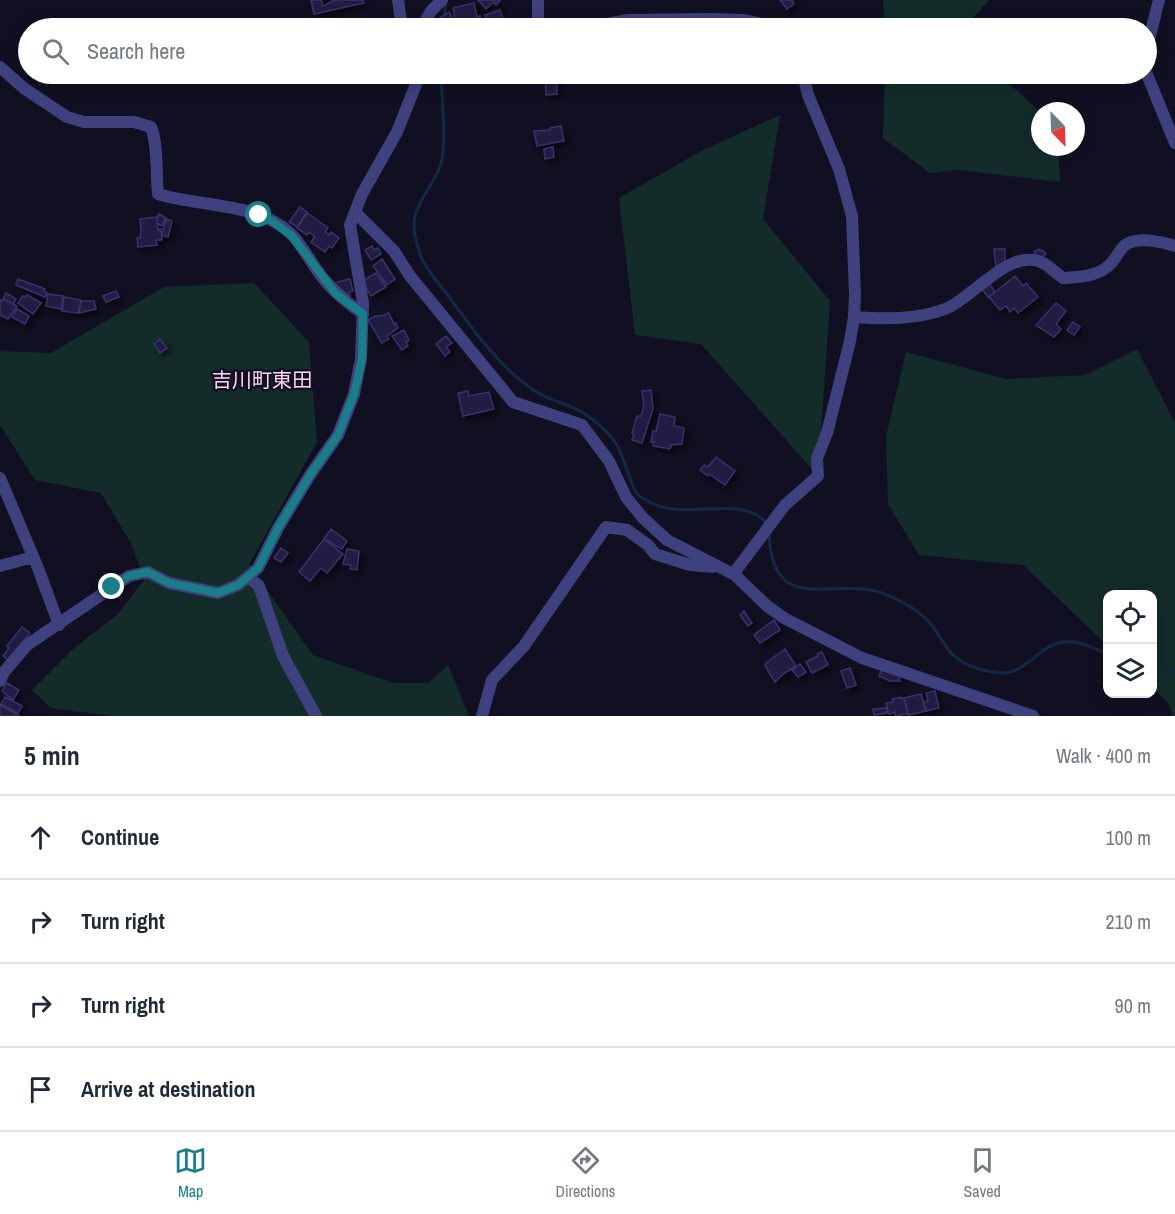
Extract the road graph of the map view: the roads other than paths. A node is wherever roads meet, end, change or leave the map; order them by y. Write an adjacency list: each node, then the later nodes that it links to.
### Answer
1 (398, 0): 5 (street)
2 (442, 0): 6 (street)
3 (538, 0): 7 (street)
4 (1159, 0): 8 (street)
5 (401, 18)
6 (427, 18)
7 (538, 18)
8 (1154, 18)
9 (0, 67): 10 (street)
10 (18, 82)
11 (20, 84): 18 (street)
12 (416, 84): 16 (street)
13 (805, 84): 19 (street)
14 (1151, 84): 15 (street)
15 (1175, 143)
16 (356, 213): 18 (street); 23 (street)
17 (1175, 246): 19 (street)
18 (363, 314): 25 (street)
19 (854, 317): 24 (street)
20 (0, 478): 21 (street)
21 (33, 557): 22 (street); 26 (street)
22 (0, 566)
23 (720, 567): 24 (street); 29 (street)
24 (735, 575): 30 (street)
25 (249, 577): 26 (street); 28 (street)
26 (59, 625): 27 (street)
27 (1, 675)
28 (316, 716)
29 (482, 716)
30 (1033, 716)

